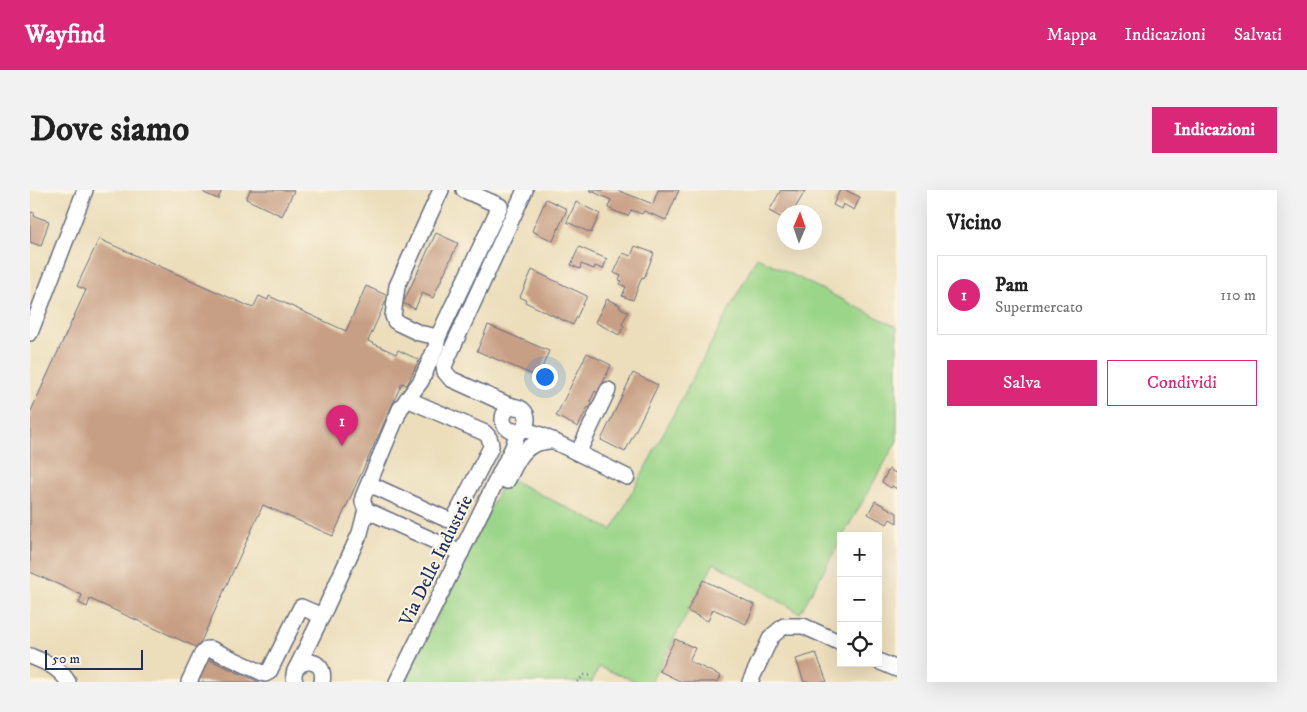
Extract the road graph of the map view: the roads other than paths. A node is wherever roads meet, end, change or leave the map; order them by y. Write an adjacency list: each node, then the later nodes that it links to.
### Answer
1 (85, 190): 5 (street)
2 (441, 190): 6 (street)
3 (464, 190): 6 (street)
4 (525, 190): 8 (street)
5 (30, 333)
6 (438, 337): 9 (street)
7 (608, 390): 12 (street)
8 (490, 397): 10 (street, Via Delle Industrie); 10 (street)
9 (407, 399): 14 (street); 14 (street)
10 (515, 425): 11 (street); 15 (street, Via Delle Industrie)
11 (547, 438): 12 (street); 15 (street)
12 (578, 453): 13 (street)
13 (627, 477)
14 (366, 489): 16 (street)
15 (491, 491): 17 (street, Via Delle Industrie)
16 (366, 510): 17 (street); 18 (street)
17 (461, 553): 29 (street, Via Delle Industrie)
18 (322, 616): 19 (street); 28 (street)
19 (311, 639): 22 (street); 25 (street)
20 (837, 641): 30 (street)
21 (30, 656): 27 (street)
22 (314, 663): 25 (street); 26 (street)
23 (882, 663): 24 (street)
24 (897, 669)
25 (294, 676)
26 (324, 680)
27 (68, 682)
28 (189, 682)
29 (397, 682)
30 (750, 682)

